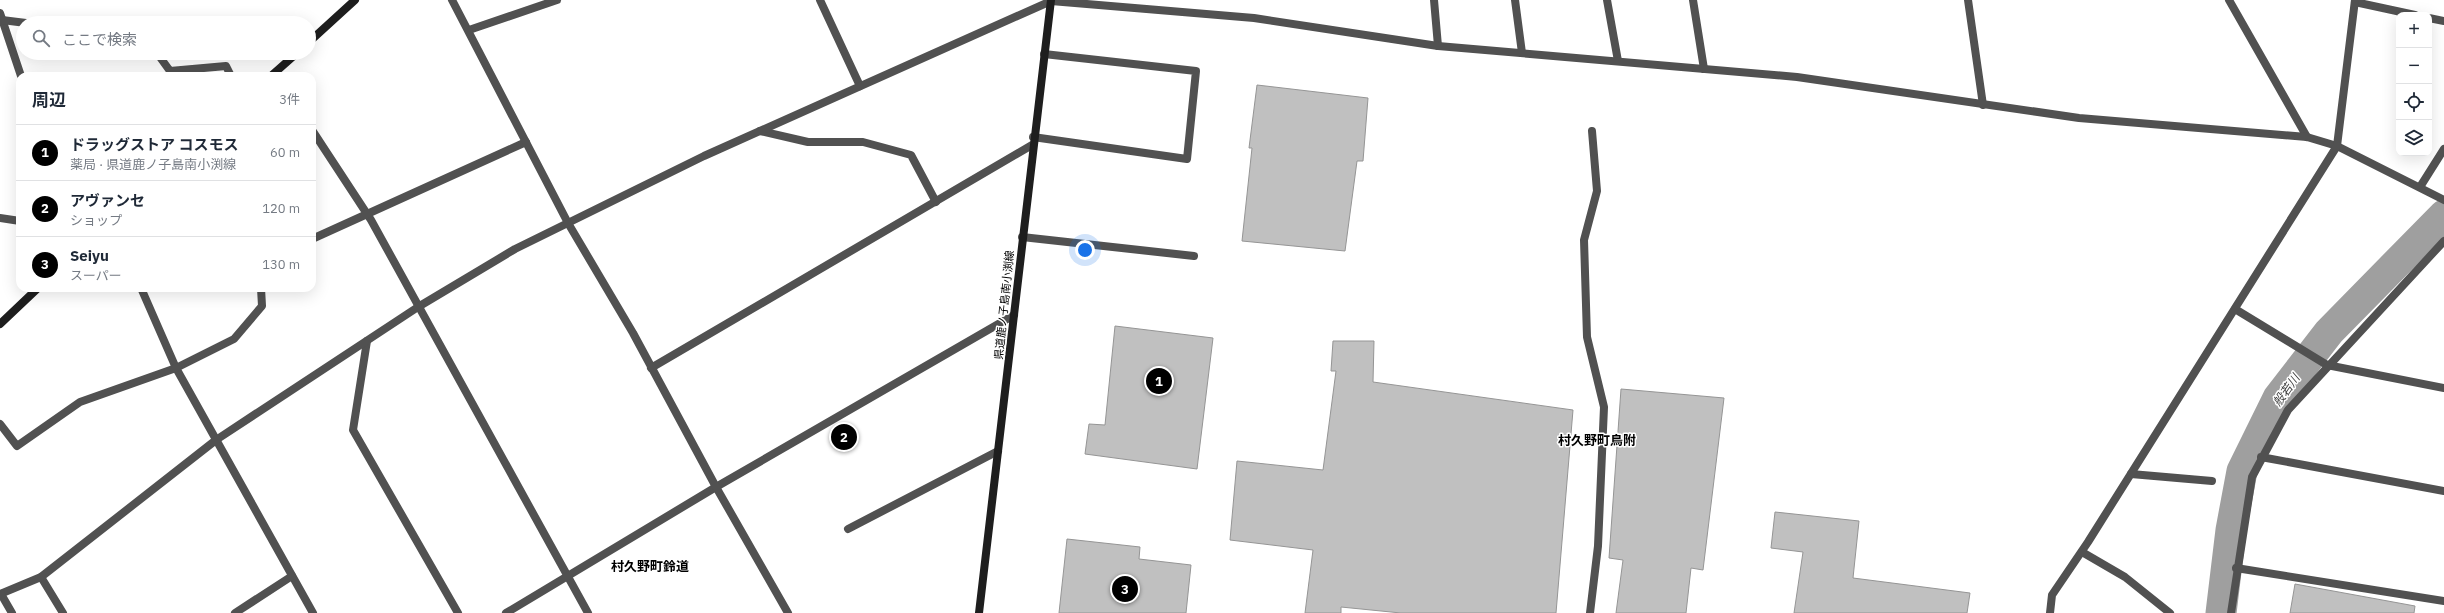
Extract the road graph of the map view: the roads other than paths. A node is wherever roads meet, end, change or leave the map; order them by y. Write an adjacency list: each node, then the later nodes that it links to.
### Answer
1 (355, 0): 19 (main road)
2 (452, 0): 18 (street)
3 (557, 0): 18 (street)
4 (820, 0): 30 (street)
5 (1434, 0): 20 (street)
6 (1515, 0): 21 (street)
7 (1607, 0): 25 (street)
8 (1693, 0): 26 (street)
9 (1968, 0): 31 (street)
10 (2230, 0): 35 (street)
11 (1051, 1): 20 (street); 22 (main road, 県道鹿ノ子島南小渕線); 30 (street)
12 (2355, 1): 13 (street); 38 (street)
13 (2402, 12)
14 (1, 17): 16 (street); 27 (street)
15 (2432, 19): 17 (street)
16 (16, 21)
17 (2444, 21)
18 (469, 30): 37 (street)
19 (316, 36)
20 (1438, 46): 21 (street)
21 (1522, 53): 25 (street)
22 (1044, 54): 36 (main road, 県道鹿ノ子島南小渕線); 36 (street)
23 (162, 60): 28 (street)
24 (289, 60): 29 (main road)
25 (1618, 61): 26 (street)
26 (1704, 69): 31 (street)
27 (20, 72)
28 (229, 72)
29 (276, 72)
30 (860, 86): 32 (street)
31 (1983, 105): 35 (street)
32 (760, 131): 42 (street); 46 (street)
33 (1592, 131): 88 (street)
34 (316, 136): 43 (street)
35 (2307, 137): 38 (street)
36 (1033, 141): 42 (street); 48 (main road, 県道鹿ノ子島南小渕線)
37 (526, 142): 43 (street); 46 (street)
38 (2337, 146): 40 (street); 55 (street)
39 (2444, 149): 40 (street)
40 (2420, 187): 41 (street)
41 (2444, 200)
42 (936, 202): 61 (street)
43 (368, 214): 47 (street); 54 (street)
44 (0, 218): 45 (street)
45 (16, 220)
46 (568, 223): 54 (street); 61 (street)
47 (316, 237)
48 (1022, 237): 50 (street); 56 (main road, 県道鹿ノ子島南小渕線)
49 (2444, 241): 59 (street)
50 (1194, 256)
51 (34, 292): 57 (main road)
52 (143, 292): 60 (street)
53 (261, 292): 60 (street)
54 (418, 307): 58 (street); 75 (street)
55 (2235, 309): 59 (street); 67 (street)
56 (1014, 315): 65 (main road, 県道鹿ノ子島南小渕線); 69 (street)
57 (0, 324)
58 (367, 341): 64 (street); 83 (street)
59 (2328, 365): 62 (street); 66 (street)
60 (176, 368): 63 (street); 64 (street)
61 (651, 368): 69 (street)
62 (2444, 388)
63 (0, 424)
64 (216, 440): 74 (street); 76 (street)
65 (998, 451): 71 (street); 87 (main road, 県道鹿ノ子島南小渕線)
66 (2261, 457): 70 (street); 73 (street)
67 (2131, 474): 68 (street); 72 (street)
68 (2212, 481)
69 (716, 487): 75 (street); 86 (street)
70 (2444, 491)
71 (848, 529)
72 (2082, 552): 89 (street); 90 (street)
73 (2236, 568): 78 (street); 91 (street)
74 (292, 576): 81 (street); 82 (street)
75 (568, 576): 84 (street); 85 (street)
76 (41, 577): 77 (street); 80 (street)
77 (0, 594): 79 (street)
78 (2444, 601)
79 (12, 613)
80 (63, 613)
81 (235, 613)
82 (313, 613)
83 (458, 613)
84 (506, 613)
85 (588, 613)
86 (788, 613)
87 (979, 613)
88 (1590, 613)
89 (2050, 613)
90 (2170, 613)
91 (2230, 613)

